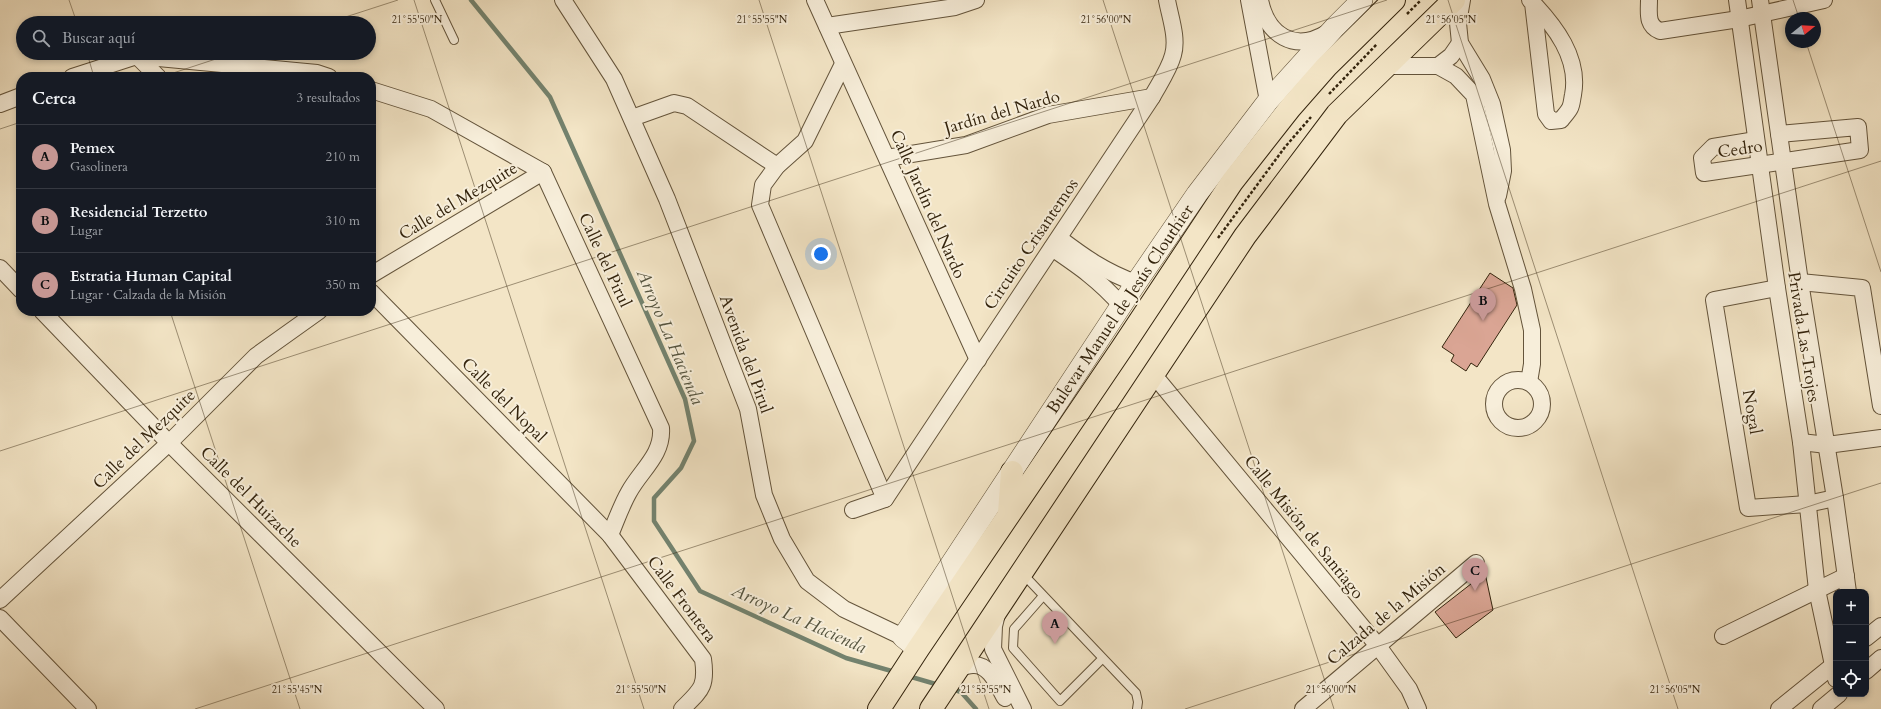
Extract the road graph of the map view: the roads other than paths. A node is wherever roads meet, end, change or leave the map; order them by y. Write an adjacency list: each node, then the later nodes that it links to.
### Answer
1 (435, 0): 21 (lane)
2 (563, 0): 22 (street)
3 (573, 0): 22 (street)
4 (815, 0): 19 (street)
5 (976, 0): 19 (street)
6 (1167, 0): 34 (street, Circuito Crisantemos)
7 (1249, 0): 36 (street)
8 (1260, 0): 20 (street)
9 (1362, 0): 20 (street, Bulevar Manuel de Jesús Clouthier)
10 (1394, 0): 71 (main road)
11 (1454, 0): 28 (main road)
12 (1462, 0): 23 (street)
13 (1649, 0): 18 (street)
14 (1737, 0): 18 (street, Privada Las Trojes)
15 (1824, 0): 17 (street)
16 (1531, 2): 16 (street)
17 (1761, 7): 18 (street); 39 (street, Privada Las Trojes)
18 (1739, 19): 40 (street, Privada Las Trojes)
19 (827, 26): 27 (street)
20 (1335, 28): 36 (street, Bulevar Manuel de Jesús Clouthier)
21 (454, 40)
22 (590, 42): 38 (street, Avenida del Pirul)
23 (1460, 43): 29 (street); 46 (street)
24 (125, 60): 30 (street)
25 (141, 60): 31 (street)
26 (179, 60): 32 (street)
27 (843, 64): 41 (street, Calle Jardín del Nardo); 43 (street)
28 (1387, 66): 29 (street); 59 (main road)
29 (1438, 66): 46 (street)
30 (87, 72)
31 (153, 72)
32 (306, 72)
33 (376, 92): 45 (street)
34 (1152, 97): 41 (street, Jardín del Nardo); 47 (street, Circuito Crisantemos)
35 (16, 98): 37 (street)
36 (1268, 101): 51 (street, Bulevar Manuel de Jesús Clouthier)
37 (0, 104)
38 (632, 118): 43 (street); 86 (street, Avenida del Pirul)
39 (1779, 134): 42 (street, Privada Las Trojes); 42 (street, Cedro)
40 (1756, 140): 44 (street, Privada Las Trojes); 44 (street, Cedro)
41 (887, 158): 58 (street, Calle Jardín del Nardo)
42 (1783, 162): 44 (street, Cedro); 50 (street, Privada Las Trojes)
43 (777, 166): 68 (street)
44 (1760, 166): 53 (street, Privada Las Trojes)
45 (544, 172): 49 (street, Calle del Mezquite); 72 (street, Calle del Pirul)
46 (1497, 204): 60 (street)
47 (1055, 243): 51 (street); 55 (street); 58 (street, Circuito Crisantemos)
48 (0, 268): 52 (street)
49 (376, 272)
50 (1800, 282): 61 (street); 65 (street, Privada Las Trojes)
51 (1136, 283): 55 (street, Bulevar Manuel de Jesús Clouthier)
52 (16, 285)
53 (1777, 288): 64 (street, Privada Las Trojes); 69 (street, Nogal)
54 (376, 297): 72 (street, Calle del Nopal)
55 (1122, 306): 66 (street, Bulevar Manuel de Jesús Clouthier)
56 (47, 316): 63 (street, Calle del Huizache)
57 (312, 316): 63 (street, Calle del Mezquite)
58 (978, 360): 68 (street, Circuito Crisantemos)
59 (1154, 374): 74 (main road); 85 (street, Calle Misión de Santiago)
60 (1530, 382)
61 (1881, 406)
62 (1881, 438): 65 (street)
63 (169, 442): 79 (street, Calle del Mezquite); 96 (street, Calle del Huizache)
64 (1801, 442): 65 (street); 69 (street, Privada Las Trojes)
65 (1827, 445): 67 (street, Privada Las Trojes)
66 (1012, 472): 71 (main road); 86 (street, Bulevar Manuel de Jesús Clouthier)
67 (1835, 498): 69 (street, Nogal); 75 (street, Privada Las Trojes)
68 (885, 499): 70 (street)
69 (1807, 504): 77 (street, Privada Las Trojes)
70 (853, 510)
71 (1009, 514): 86 (main road)
72 (610, 535): 97 (street, Calle Frontera)
73 (1476, 563): 85 (street, Calzada de la Misión)
74 (1021, 572): 78 (lane); 80 (main road)
75 (1846, 576): 76 (street, Privada Las Trojes); 77 (street)
76 (1848, 589)
77 (1817, 590): 83 (street); 89 (street, Privada Las Trojes)
78 (1043, 596): 88 (lane); 88 (lane)
79 (0, 600)
80 (1001, 603): 91 (main road); 100 (street)
81 (0, 618): 95 (street)
82 (1881, 626): 84 (street)
83 (1723, 636)
84 (1869, 636)
85 (1378, 646): 102 (street, Calzada de la Misión); 103 (street, Calle Misión de Santiago)
86 (910, 650): 94 (main road)
87 (1881, 658): 90 (street)
88 (1102, 659): 101 (lane)
89 (1833, 661)
90 (1869, 668)
91 (958, 669): 98 (main road); 99 (street)
92 (1833, 670): 104 (street)
93 (1835, 697): 105 (street)
94 (881, 707)
95 (88, 709)
96 (436, 709)
97 (682, 709)
98 (930, 709)
99 (1011, 709)
100 (1023, 709)
101 (1137, 709)
102 (1303, 709)
103 (1418, 709)
104 (1779, 709)
105 (1821, 709)

